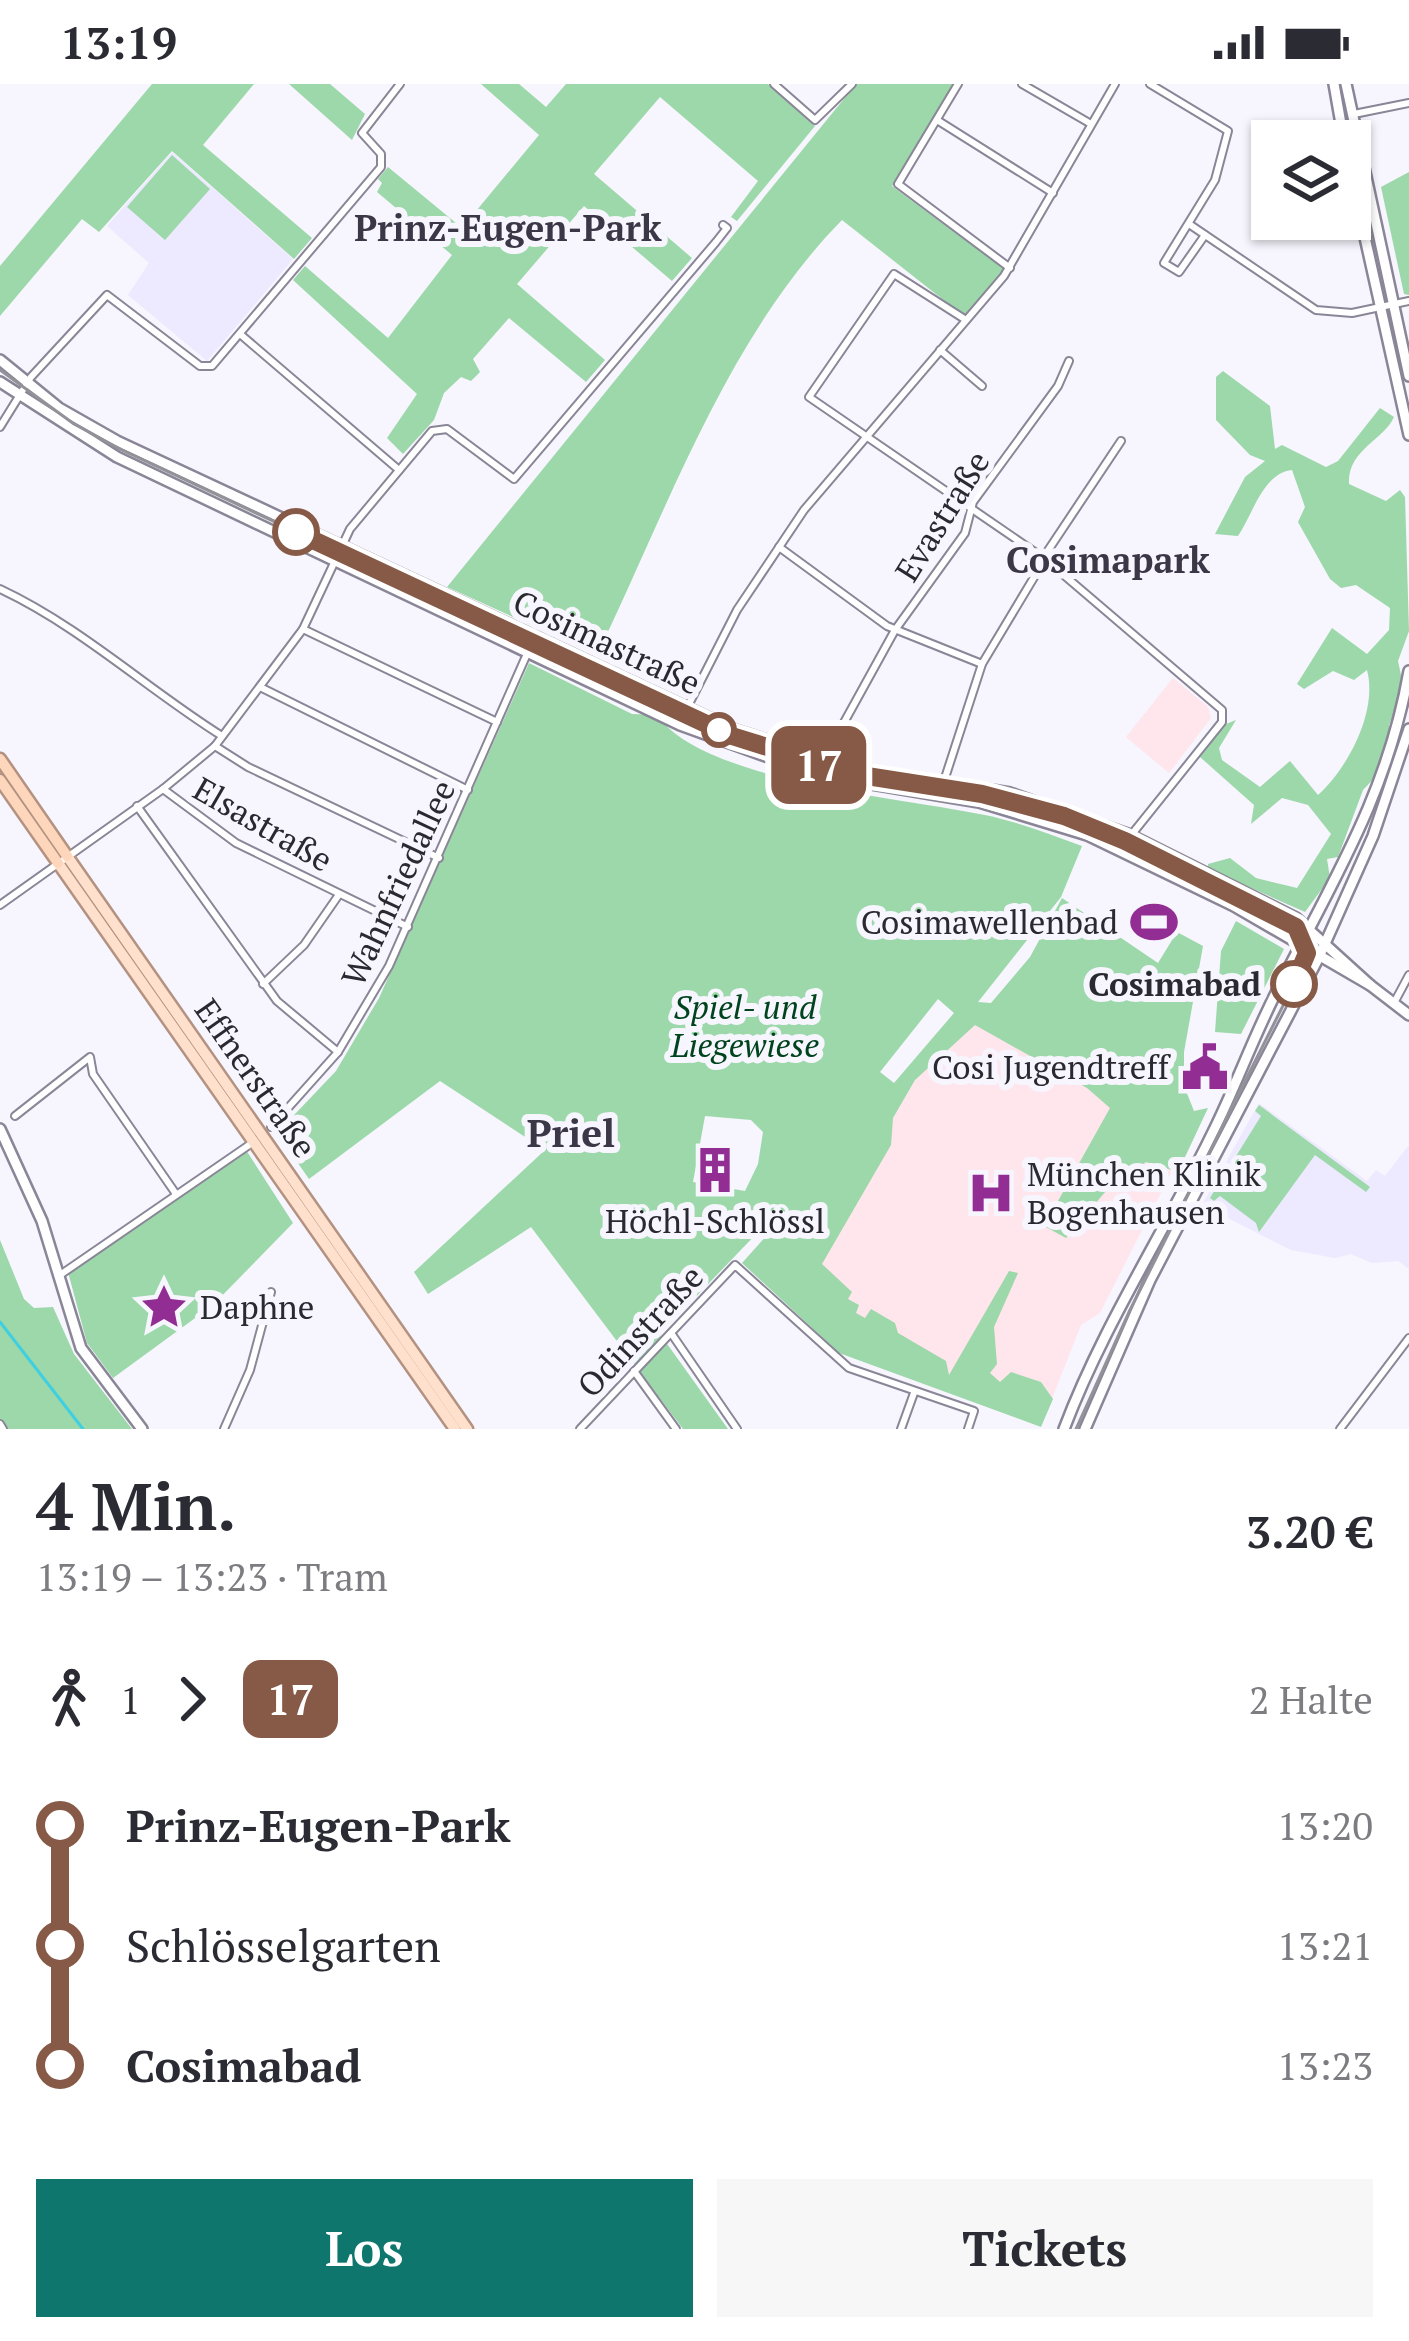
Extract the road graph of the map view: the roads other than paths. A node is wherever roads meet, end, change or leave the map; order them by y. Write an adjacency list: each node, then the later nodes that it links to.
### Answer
1 (400, 84): 24 (street)
2 (774, 84): 3 (street)
3 (852, 84)
4 (958, 84): 12 (street)
5 (1022, 84): 14 (street)
6 (1115, 84): 14 (street)
7 (1150, 84): 16 (street)
8 (1334, 84): 13 (main road)
9 (1346, 84): 11 (main road)
10 (1409, 103): 11 (street)
11 (1350, 115): 22 (main road)
12 (937, 120): 15 (street); 20 (street)
13 (1340, 120)
14 (1091, 124): 15 (street)
15 (1053, 193): 20 (street)
16 (1189, 224): 18 (street); 18 (street)
17 (723, 225): 37 (street)
18 (1205, 235): 22 (street)
19 (1369, 240): 22 (main road)
20 (1010, 268): 23 (street)
21 (1409, 301): 22 (street)
22 (1387, 306): 28 (main road); 34 (main road)
23 (966, 320): 25 (street); 35 (street)
24 (240, 334): 30 (street); 37 (street)
25 (940, 350): 31 (street); 35 (street)
26 (0, 360): 30 (main road, Cosimastraße)
27 (1069, 362): 38 (street, Evastraße)
28 (1409, 376)
29 (0, 382): 32 (main road, Cosimastraße)
30 (26, 383): 32 (street); 39 (main road, Cosimastraße)
31 (982, 386)
32 (17, 396): 33 (street); 42 (main road, Cosimastraße)
33 (0, 427)
34 (1409, 435)
35 (867, 436): 38 (street); 40 (street)
36 (1121, 441): 41 (street)
37 (399, 470): 39 (street)
38 (970, 509): 41 (street); 45 (street, Evastraße)
39 (342, 546): 42 (street); 46 (main road, Cosimastraße)
40 (778, 546): 45 (street); 51 (street)
41 (1044, 559): 48 (street); 64 (street)
42 (334, 563): 44 (street); 47 (main road, Cosimastraße)
43 (0, 589): 55 (street)
44 (303, 629): 50 (street); 52 (street)
45 (896, 630): 48 (street); 58 (street, Evastraße)
46 (534, 638): 47 (street, Wahnfriedallee); 51 (main road, Cosimastraße)
47 (528, 652): 52 (street, Wahnfriedallee); 53 (main road, Cosimastraße)
48 (982, 664): 60 (street)
49 (1409, 671): 71 (main road)
50 (260, 687): 55 (street); 62 (street)
51 (686, 710): 53 (main road); 58 (main road, Cosimastraße)
52 (497, 722): 62 (street, Wahnfriedallee)
53 (680, 725): 65 (main road, Cosimastraße)
54 (1409, 729): 72 (main road)
55 (222, 736): 56 (street)
56 (215, 746): 61 (street); 66 (street)
57 (0, 759): 67 (highway, Effnerstraße)
58 (823, 760): 60 (main road, Cosimastraße)
59 (0, 779): 67 (highway, Effnerstraße)
60 (944, 781): 64 (main road, Cosimastraße)
61 (163, 790): 63 (street); 68 (street, Elsastraße)
62 (468, 790): 66 (street, Wahnfriedallee)
63 (137, 806): 67 (street); 76 (street)
64 (1128, 834): 65 (street); 71 (main road, Cosimastraße)
65 (1120, 849): 73 (main road, Cosimastraße)
66 (439, 858): 70 (street, Wahnfriedallee)
67 (63, 859): 69 (street); 83 (main road, Effnerstraße); 83 (main road, Effnerstraße)
68 (339, 895): 70 (street, Elsastraße); 76 (street)
69 (0, 904)
70 (408, 927): 80 (street, Wahnfriedallee)
71 (1312, 930): 72 (main road, Cosimastraße); 73 (main road)
72 (1324, 941): 74 (main road); 77 (main road, Cosimastraße)
73 (1302, 946): 74 (main road, Cosimastraße); 100 (main road)
74 (1319, 957): 77 (main road, Cosimastraße); 101 (main road)
75 (1409, 975): 78 (street)
76 (263, 983): 80 (street)
77 (1370, 986): 78 (main road)
78 (1394, 1003): 79 (main road)
79 (1409, 1015)
80 (338, 1052): 83 (street, Wahnfriedallee)
81 (15, 1116): 84 (street)
82 (0, 1129): 85 (main road)
83 (263, 1134): 84 (street, Wahnfriedallee); 93 (main road, Effnerstraße); 94 (main road, Effnerstraße)
84 (176, 1194): 85 (street, Wahnfriedallee)
85 (57, 1277): 91 (main road)
86 (271, 1292): 92 (street)
87 (670, 1333): 89 (street, Odinstraße); 90 (street, Odinstraße); 97 (street)
88 (1409, 1338): 102 (street)
89 (634, 1371): 95 (street, Odinstraße); 96 (street)
90 (914, 1392): 98 (street); 99 (street)
91 (142, 1429)
92 (224, 1429)
93 (455, 1429)
94 (467, 1429)
95 (580, 1429)
96 (676, 1429)
97 (737, 1429)
98 (901, 1429)
99 (968, 1429)
100 (1064, 1429)
101 (1085, 1429)
102 (1340, 1429)

